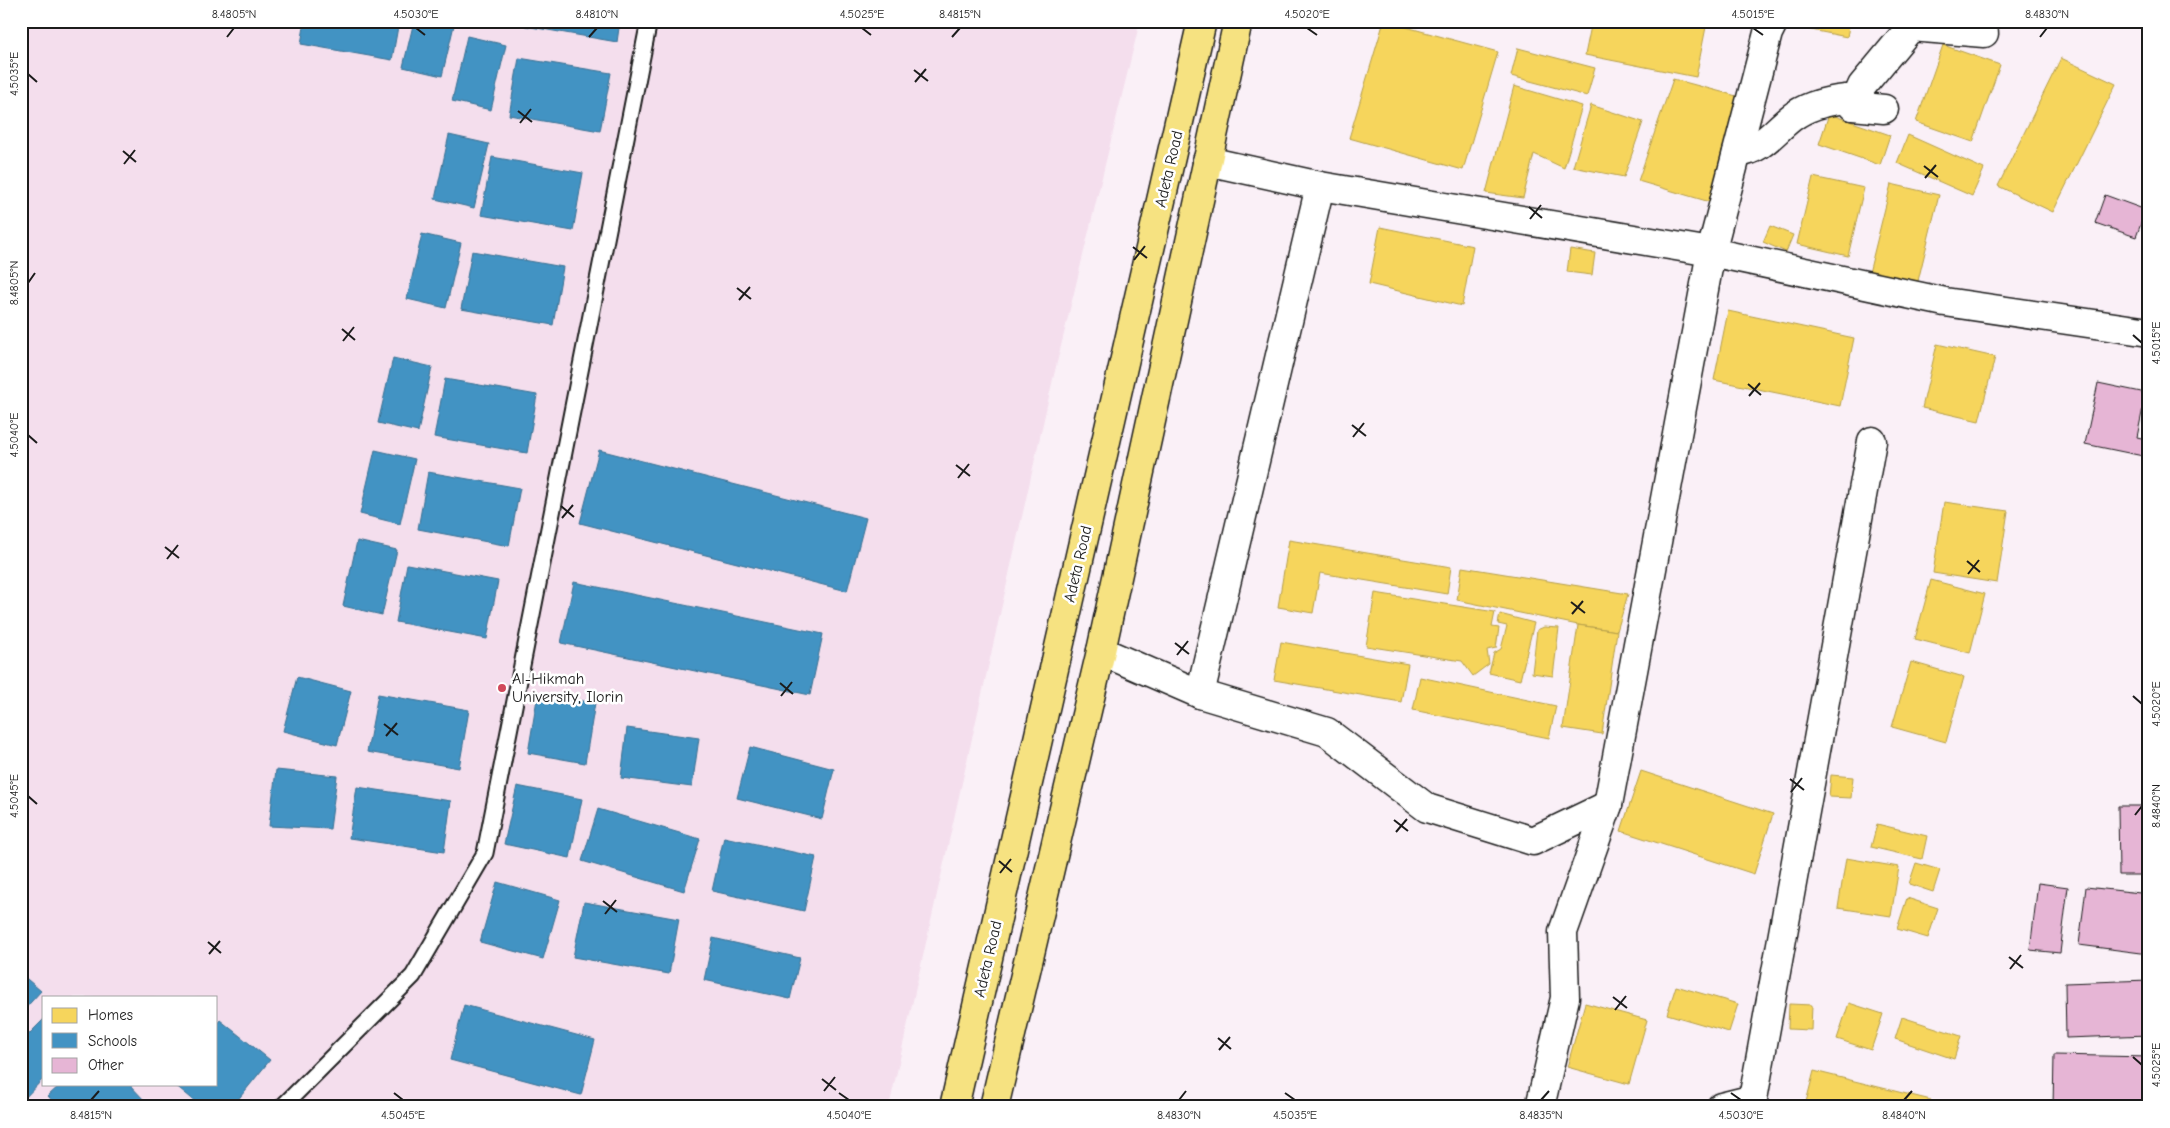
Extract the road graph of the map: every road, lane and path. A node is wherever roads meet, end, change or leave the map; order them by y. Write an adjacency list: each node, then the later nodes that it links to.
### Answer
1 (649, 21): 17 (lane)
2 (1202, 21): 18 (main road, Adeta Road)
3 (1238, 21): 9 (main road)
4 (1774, 21): 8 (street)
5 (1977, 21): 6 (street)
6 (1854, 106): 7 (street); 8 (street)
7 (1884, 109)
8 (1737, 153): 11 (street)
9 (1207, 161): 10 (street); 14 (main road)
10 (1320, 186): 11 (street); 15 (street)
11 (1711, 252): 12 (street); 16 (street)
12 (2149, 332)
13 (1872, 441): 21 (street)
14 (1101, 651): 15 (street); 19 (main road)
15 (1200, 694): 16 (street)
16 (1608, 805): 20 (street)
17 (282, 1107)
18 (954, 1107)
19 (994, 1107)
20 (1540, 1107)
21 (1721, 1107)

